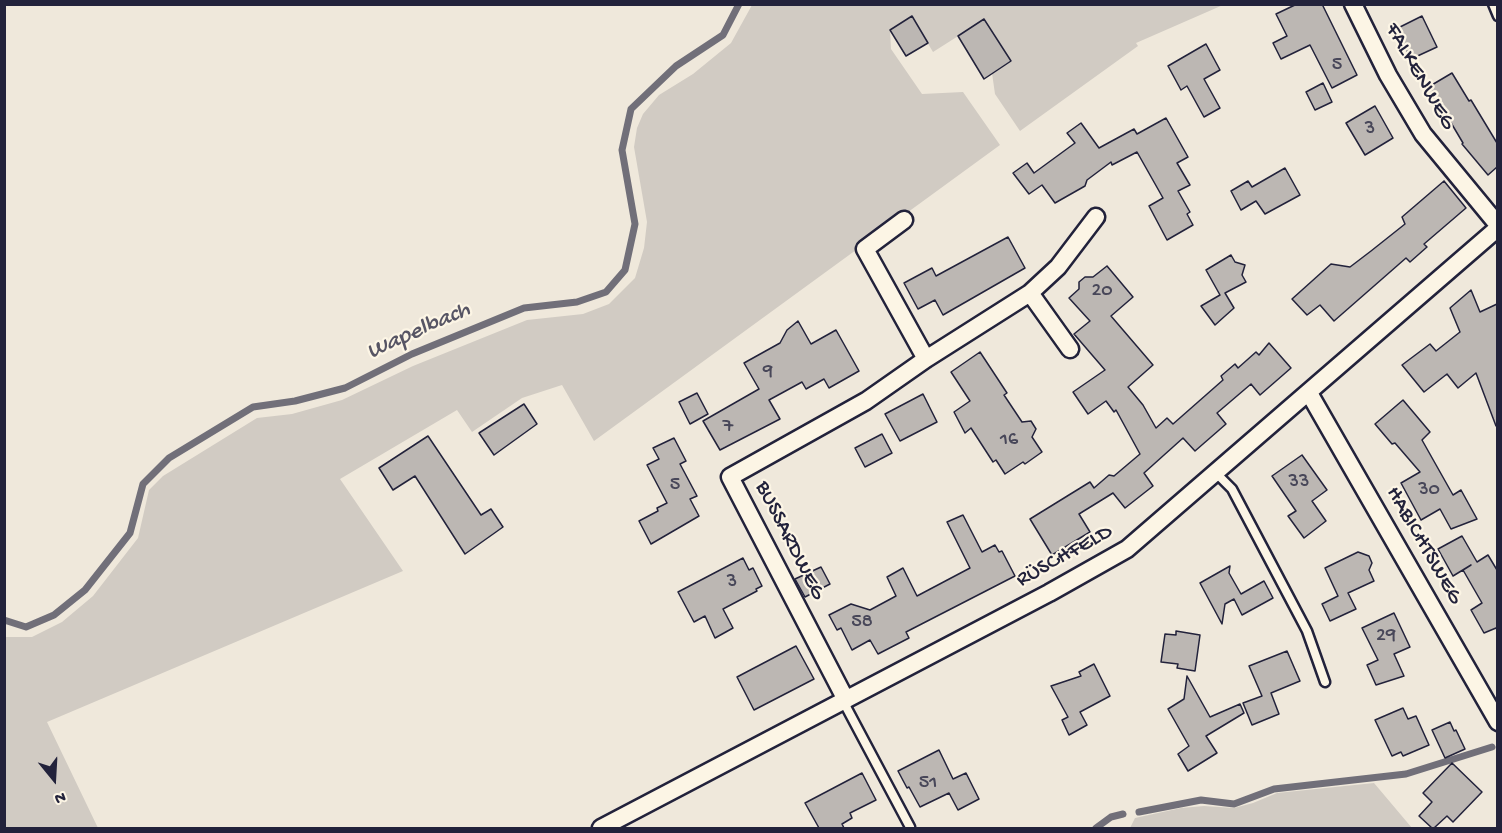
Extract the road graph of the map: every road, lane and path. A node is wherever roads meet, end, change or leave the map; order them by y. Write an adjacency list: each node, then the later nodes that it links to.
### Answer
1 (1353, 4): 6 (street, FALKENWEG)
2 (1493, 4): 3 (lane)
3 (1497, 16)
4 (1096, 217): 7 (street, BUSSARDWEG)
5 (904, 220): 9 (street)
6 (1496, 232): 10 (street, RÜSCHFELD)
7 (1030, 293): 8 (street); 9 (street, BUSSARDWEG)
8 (1070, 349)
9 (926, 359): 13 (street, BUSSARDWEG)
10 (1309, 393): 11 (street, RÜSCHFELD); 14 (street, HABICHTSWEG)
11 (1216, 473): 12 (lane); 13 (street, RÜSCHFELD)
12 (1325, 682)
13 (845, 700): 15 (lane); 16 (street, RÜSCHFELD)
14 (1497, 722)
15 (910, 827)
16 (601, 828)

